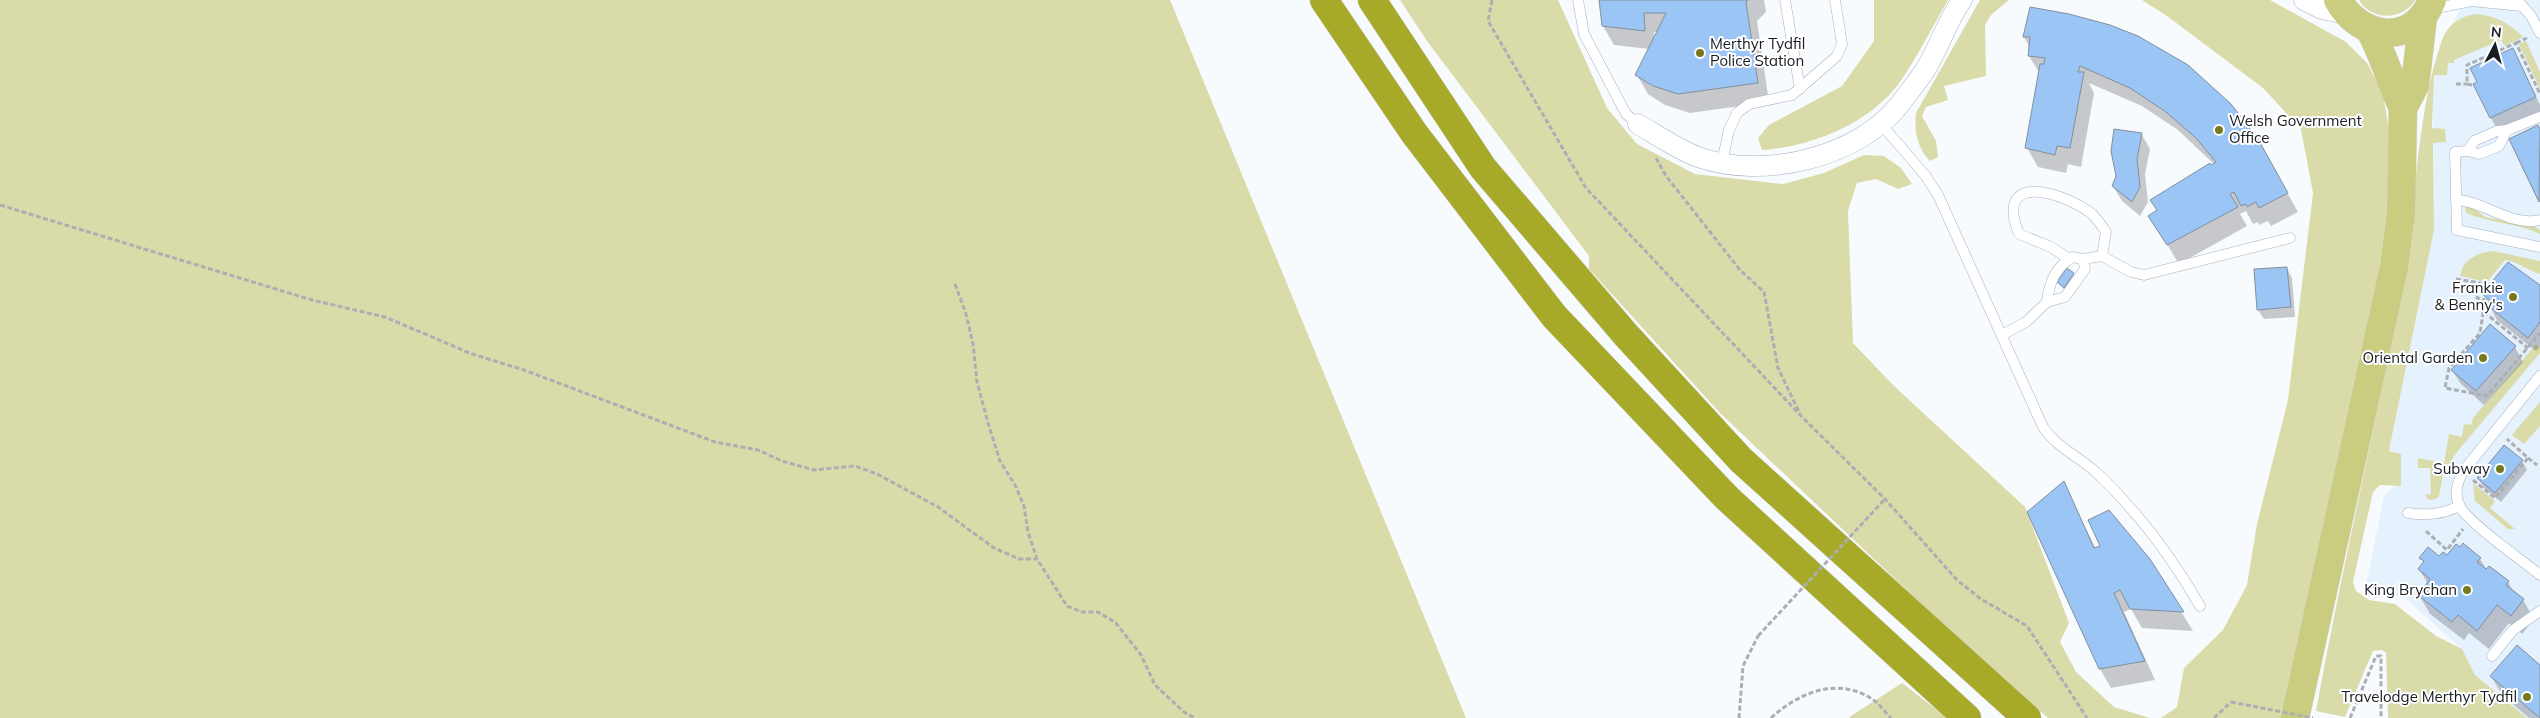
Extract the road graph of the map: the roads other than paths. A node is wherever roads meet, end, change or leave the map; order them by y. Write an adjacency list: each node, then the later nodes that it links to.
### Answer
1 (1324, 0): 37 (highway)
2 (1372, 0): 38 (highway)
3 (1578, 0): 16 (lane)
4 (1785, 0): 13 (lane)
5 (1835, 0): 13 (lane)
6 (1962, 0): 17 (street)
7 (2304, 0): 9 (street)
8 (2520, 3): 10 (lane); 12 (lane)
9 (2342, 7): 11 (main road)
10 (2428, 9): 11 (main road); 14 (main road)
11 (2370, 30): 14 (main road)
12 (2540, 34)
13 (1800, 89): 20 (lane)
14 (2404, 108): 39 (main road)
15 (2540, 117): 18 (lane)
16 (1638, 124): 20 (street)
17 (1881, 124): 20 (street); 29 (lane)
18 (2507, 130): 19 (lane); 19 (lane)
19 (2468, 150): 21 (lane)
20 (1722, 162)
21 (2456, 200): 22 (lane); 24 (lane)
22 (2540, 220)
23 (2290, 238): 25 (lane)
24 (2540, 248)
25 (2102, 256): 26 (lane); 27 (lane)
26 (2069, 259): 27 (lane); 28 (lane)
27 (2083, 259): 28 (lane)
28 (2048, 302): 29 (lane)
29 (2002, 335): 34 (lane)
30 (2540, 376): 31 (lane)
31 (2460, 506): 32 (lane); 33 (lane)
32 (2408, 513)
33 (2540, 575)
34 (2200, 606)
35 (2540, 611): 36 (lane)
36 (2492, 656)
37 (1967, 718)
38 (2027, 718)
39 (2295, 718)

